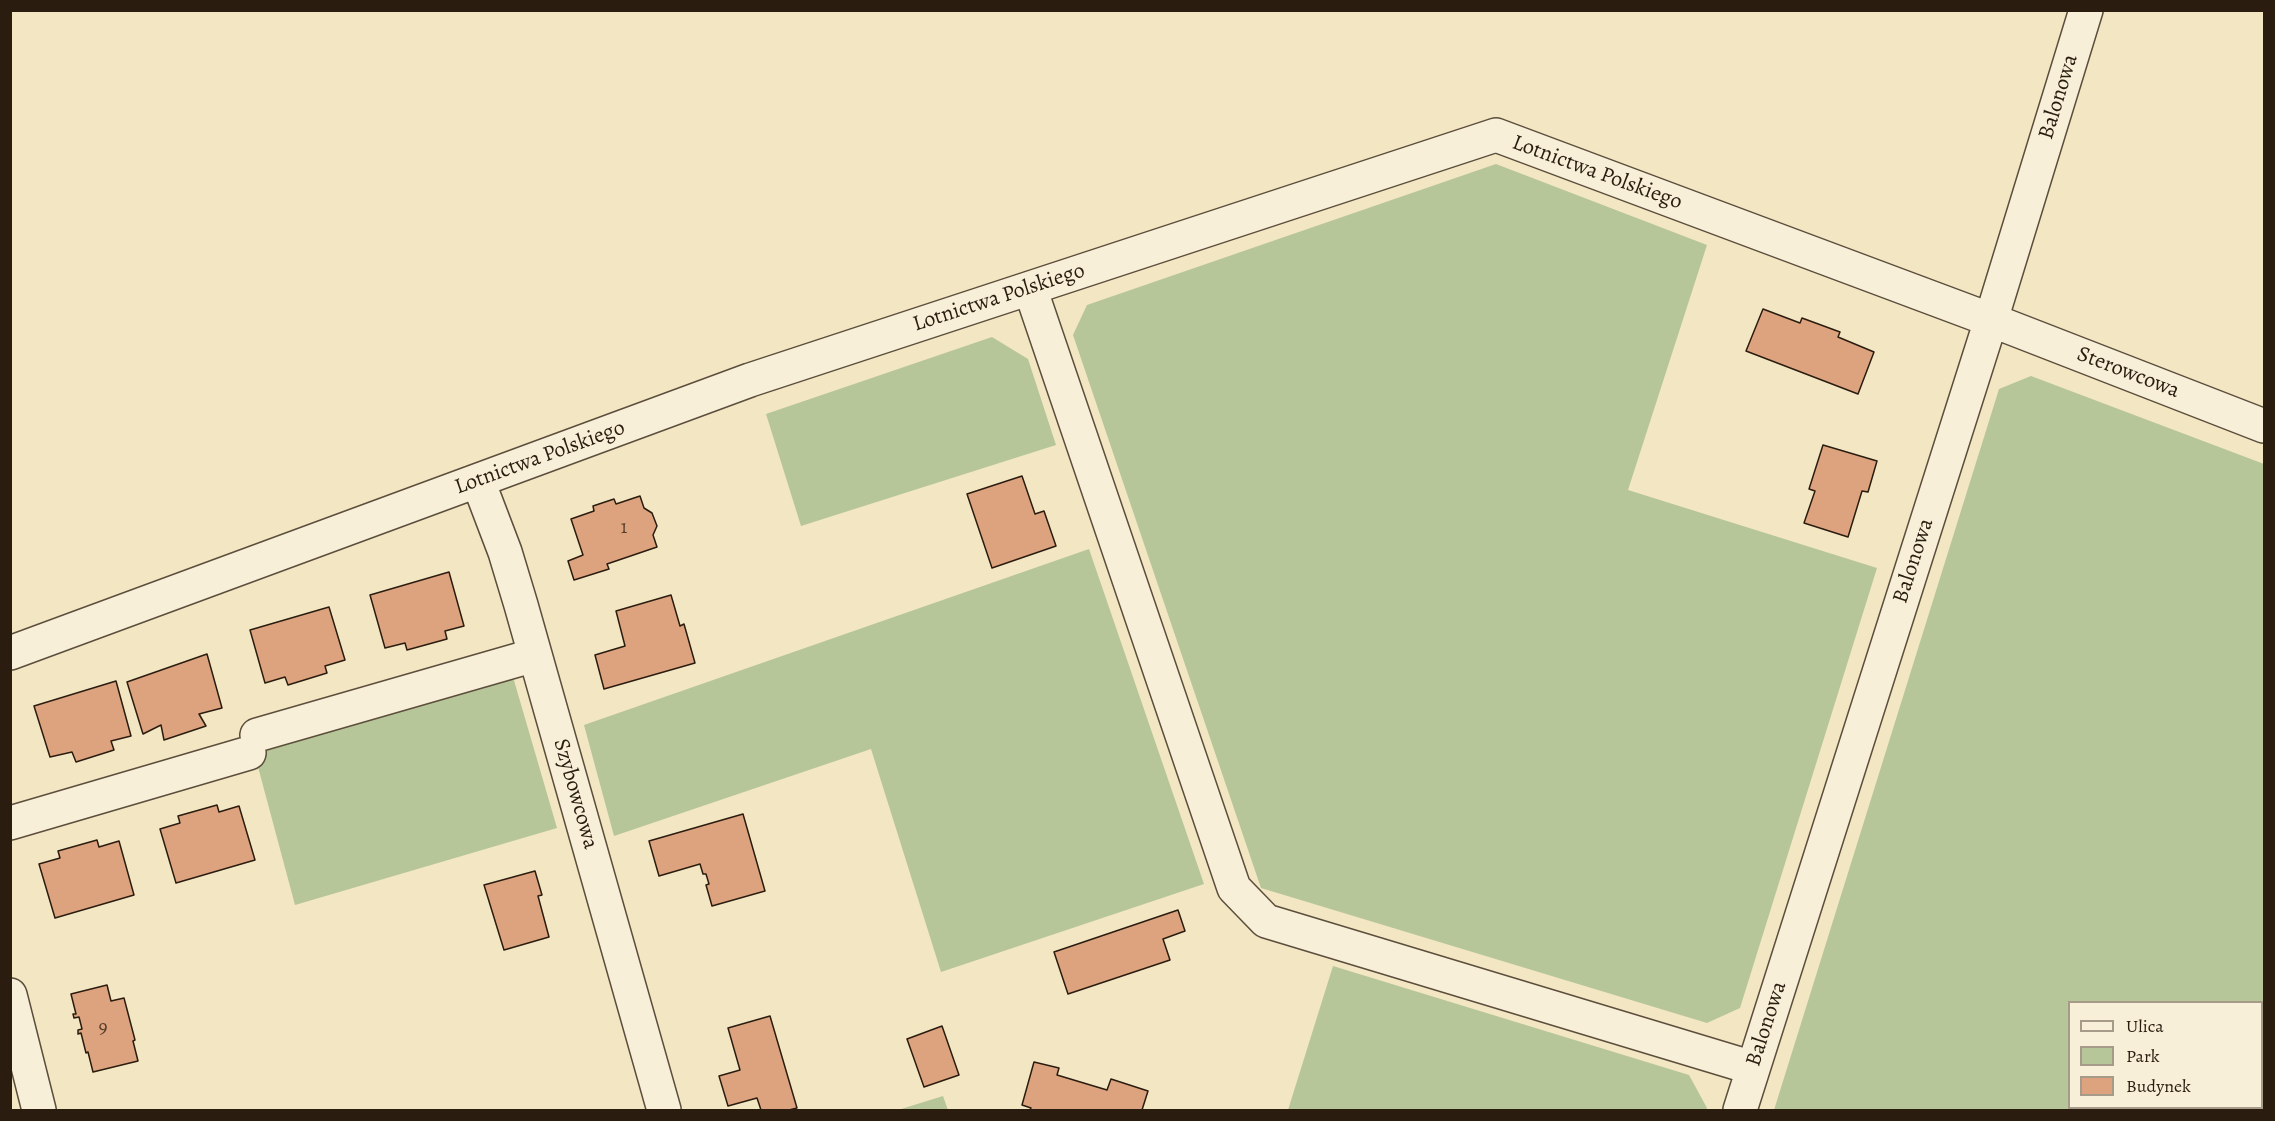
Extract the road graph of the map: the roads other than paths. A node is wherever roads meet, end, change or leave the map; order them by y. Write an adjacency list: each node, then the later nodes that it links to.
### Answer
1 (2086, 10): 3 (street, Balonowa)
2 (1030, 288): 3 (street, Lotnictwa Polskiego); 5 (street, Lotnictwa Polskiego); 10 (street)
3 (1991, 320): 4 (street, Sterowcowa); 10 (street, Balonowa)
4 (2265, 426)
5 (478, 481): 6 (street, Lotnictwa Polskiego); 7 (street, Szybowcowa)
6 (10, 653)
7 (535, 655): 8 (street); 12 (street, Szybowcowa)
8 (10, 823)
9 (10, 995): 11 (street)
10 (1753, 1068): 13 (street, Balonowa)
11 (39, 1110)
12 (664, 1110)
13 (1740, 1110)

